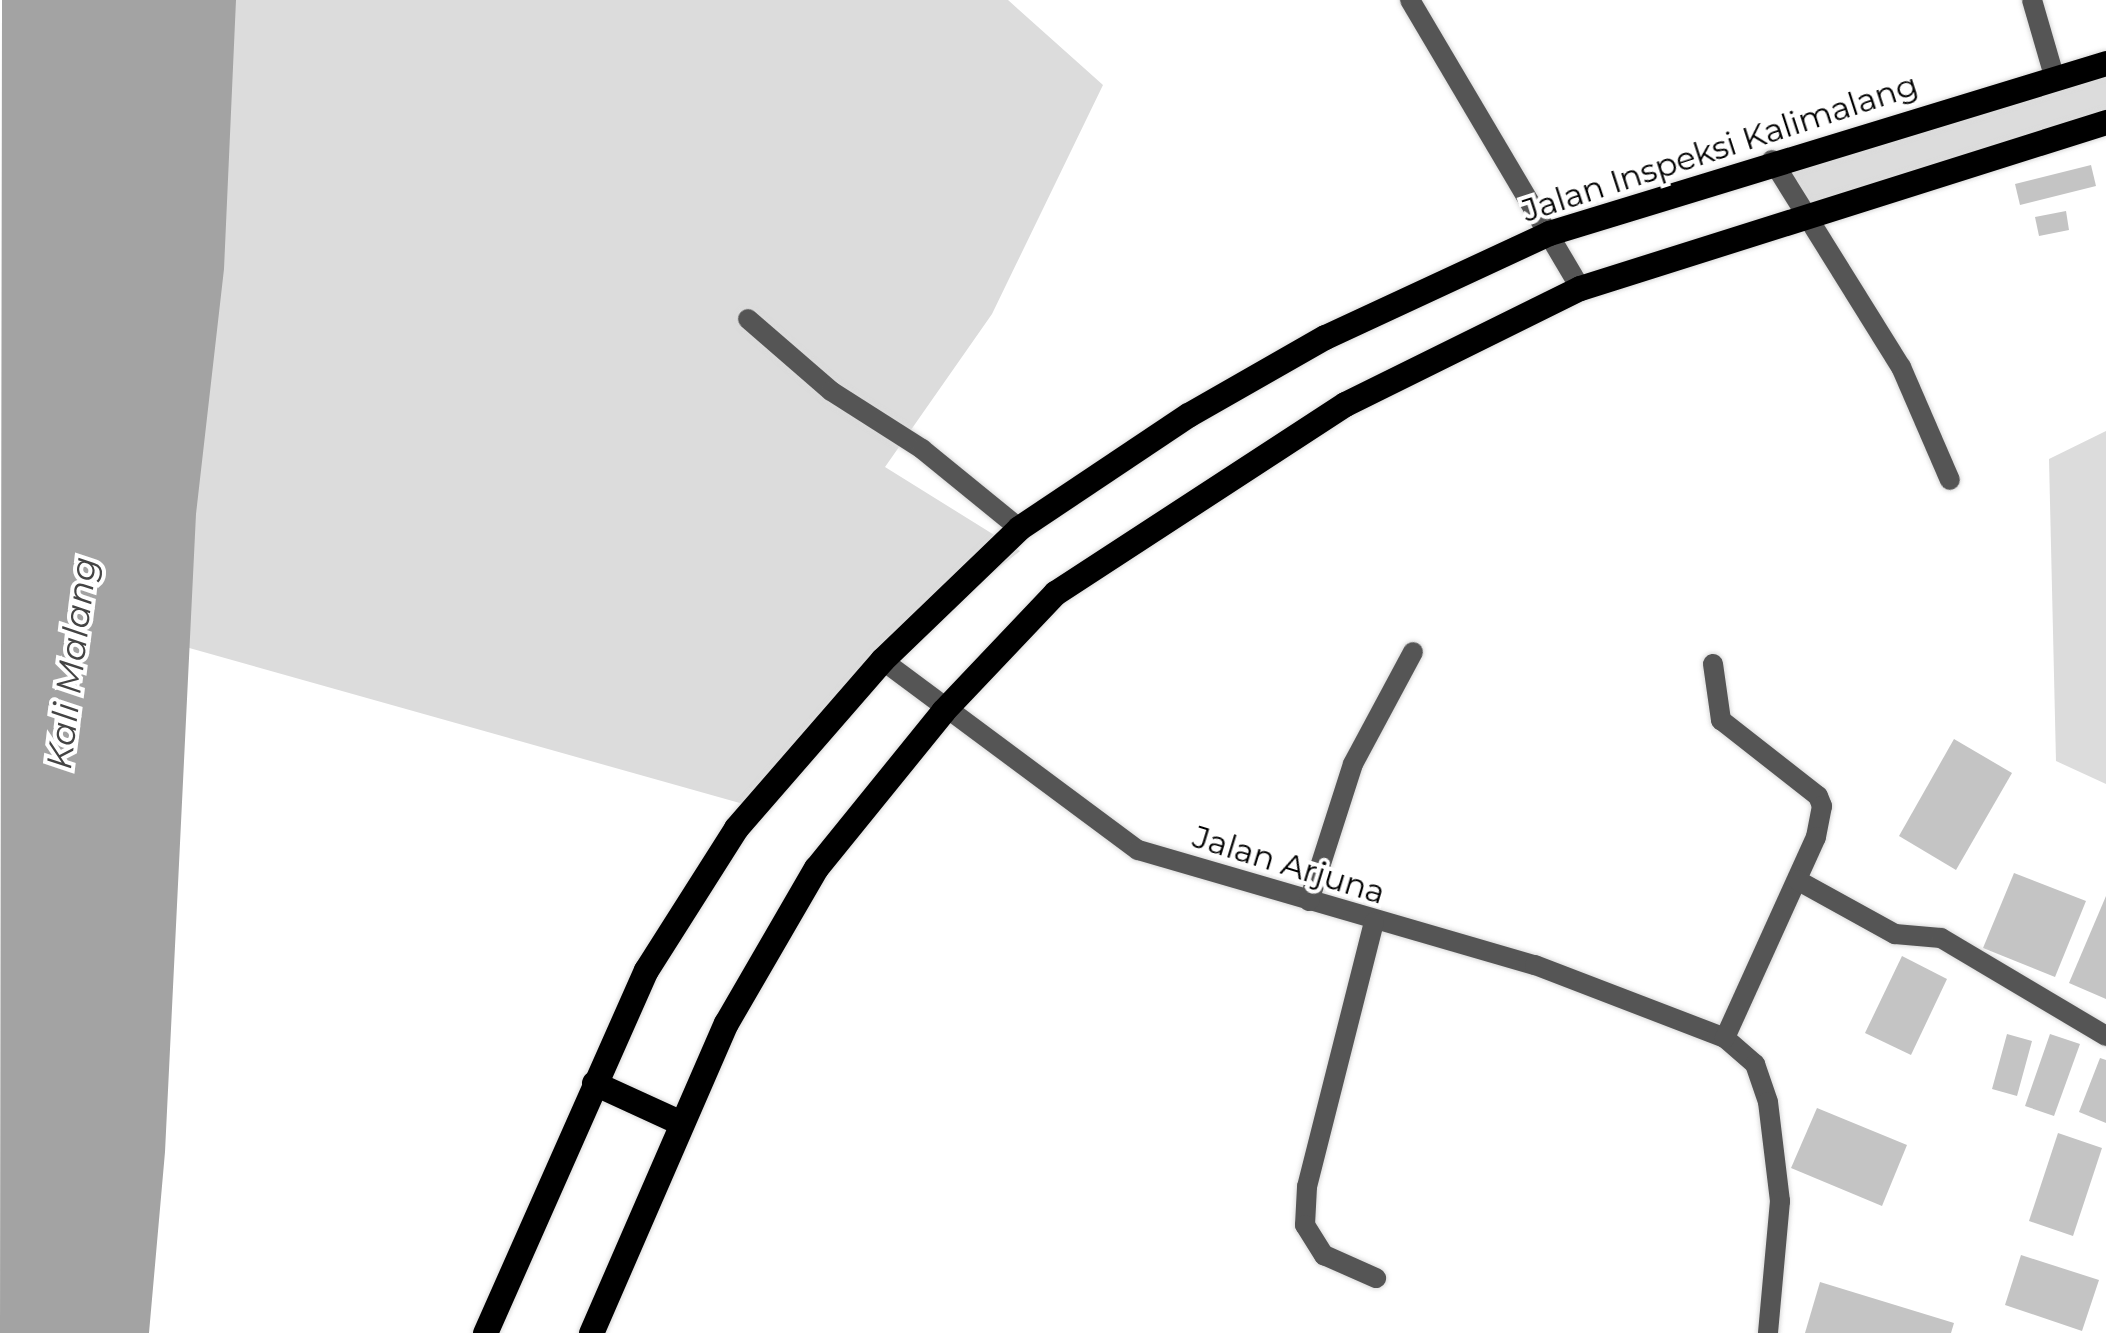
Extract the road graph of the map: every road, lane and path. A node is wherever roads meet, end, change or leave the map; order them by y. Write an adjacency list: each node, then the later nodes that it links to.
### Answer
1 (1410, 0): 8 (street)
2 (2032, 0): 4 (street)
3 (2106, 63): 4 (main road, Jalan Inspeksi Kalimalang)
4 (2055, 79): 6 (main road, Jalan Inspeksi Kalimalang)
5 (2106, 122): 7 (main road)
6 (1772, 160): 7 (street); 8 (main road, Jalan Inspeksi Kalimalang)
7 (1805, 213): 9 (main road); 11 (street)
8 (1548, 233): 9 (street); 12 (main road, Jalan Inspeksi Kalimalang)
9 (1580, 288): 16 (main road)
10 (748, 319): 12 (street)
11 (1950, 480)
12 (1019, 528): 14 (main road, Jalan Inspeksi Kalimalang)
13 (1413, 652): 18 (street)
14 (882, 660): 16 (street, Jalan Arjuna); 22 (main road, Jalan Inspeksi Kalimalang)
15 (1713, 664): 17 (street)
16 (944, 711): 18 (street, Jalan Arjuna); 23 (main road)
17 (1797, 880): 20 (street); 21 (street)
18 (1309, 901): 19 (street, Jalan Arjuna)
19 (1374, 922): 21 (street, Jalan Arjuna); 24 (street)
20 (2106, 1036)
21 (1725, 1038): 27 (street)
22 (594, 1083): 23 (main road); 25 (main road, Jalan Inspeksi Kalimalang)
23 (679, 1122): 26 (main road)
24 (1376, 1278)
25 (485, 1333)
26 (591, 1333)
27 (1768, 1333)

